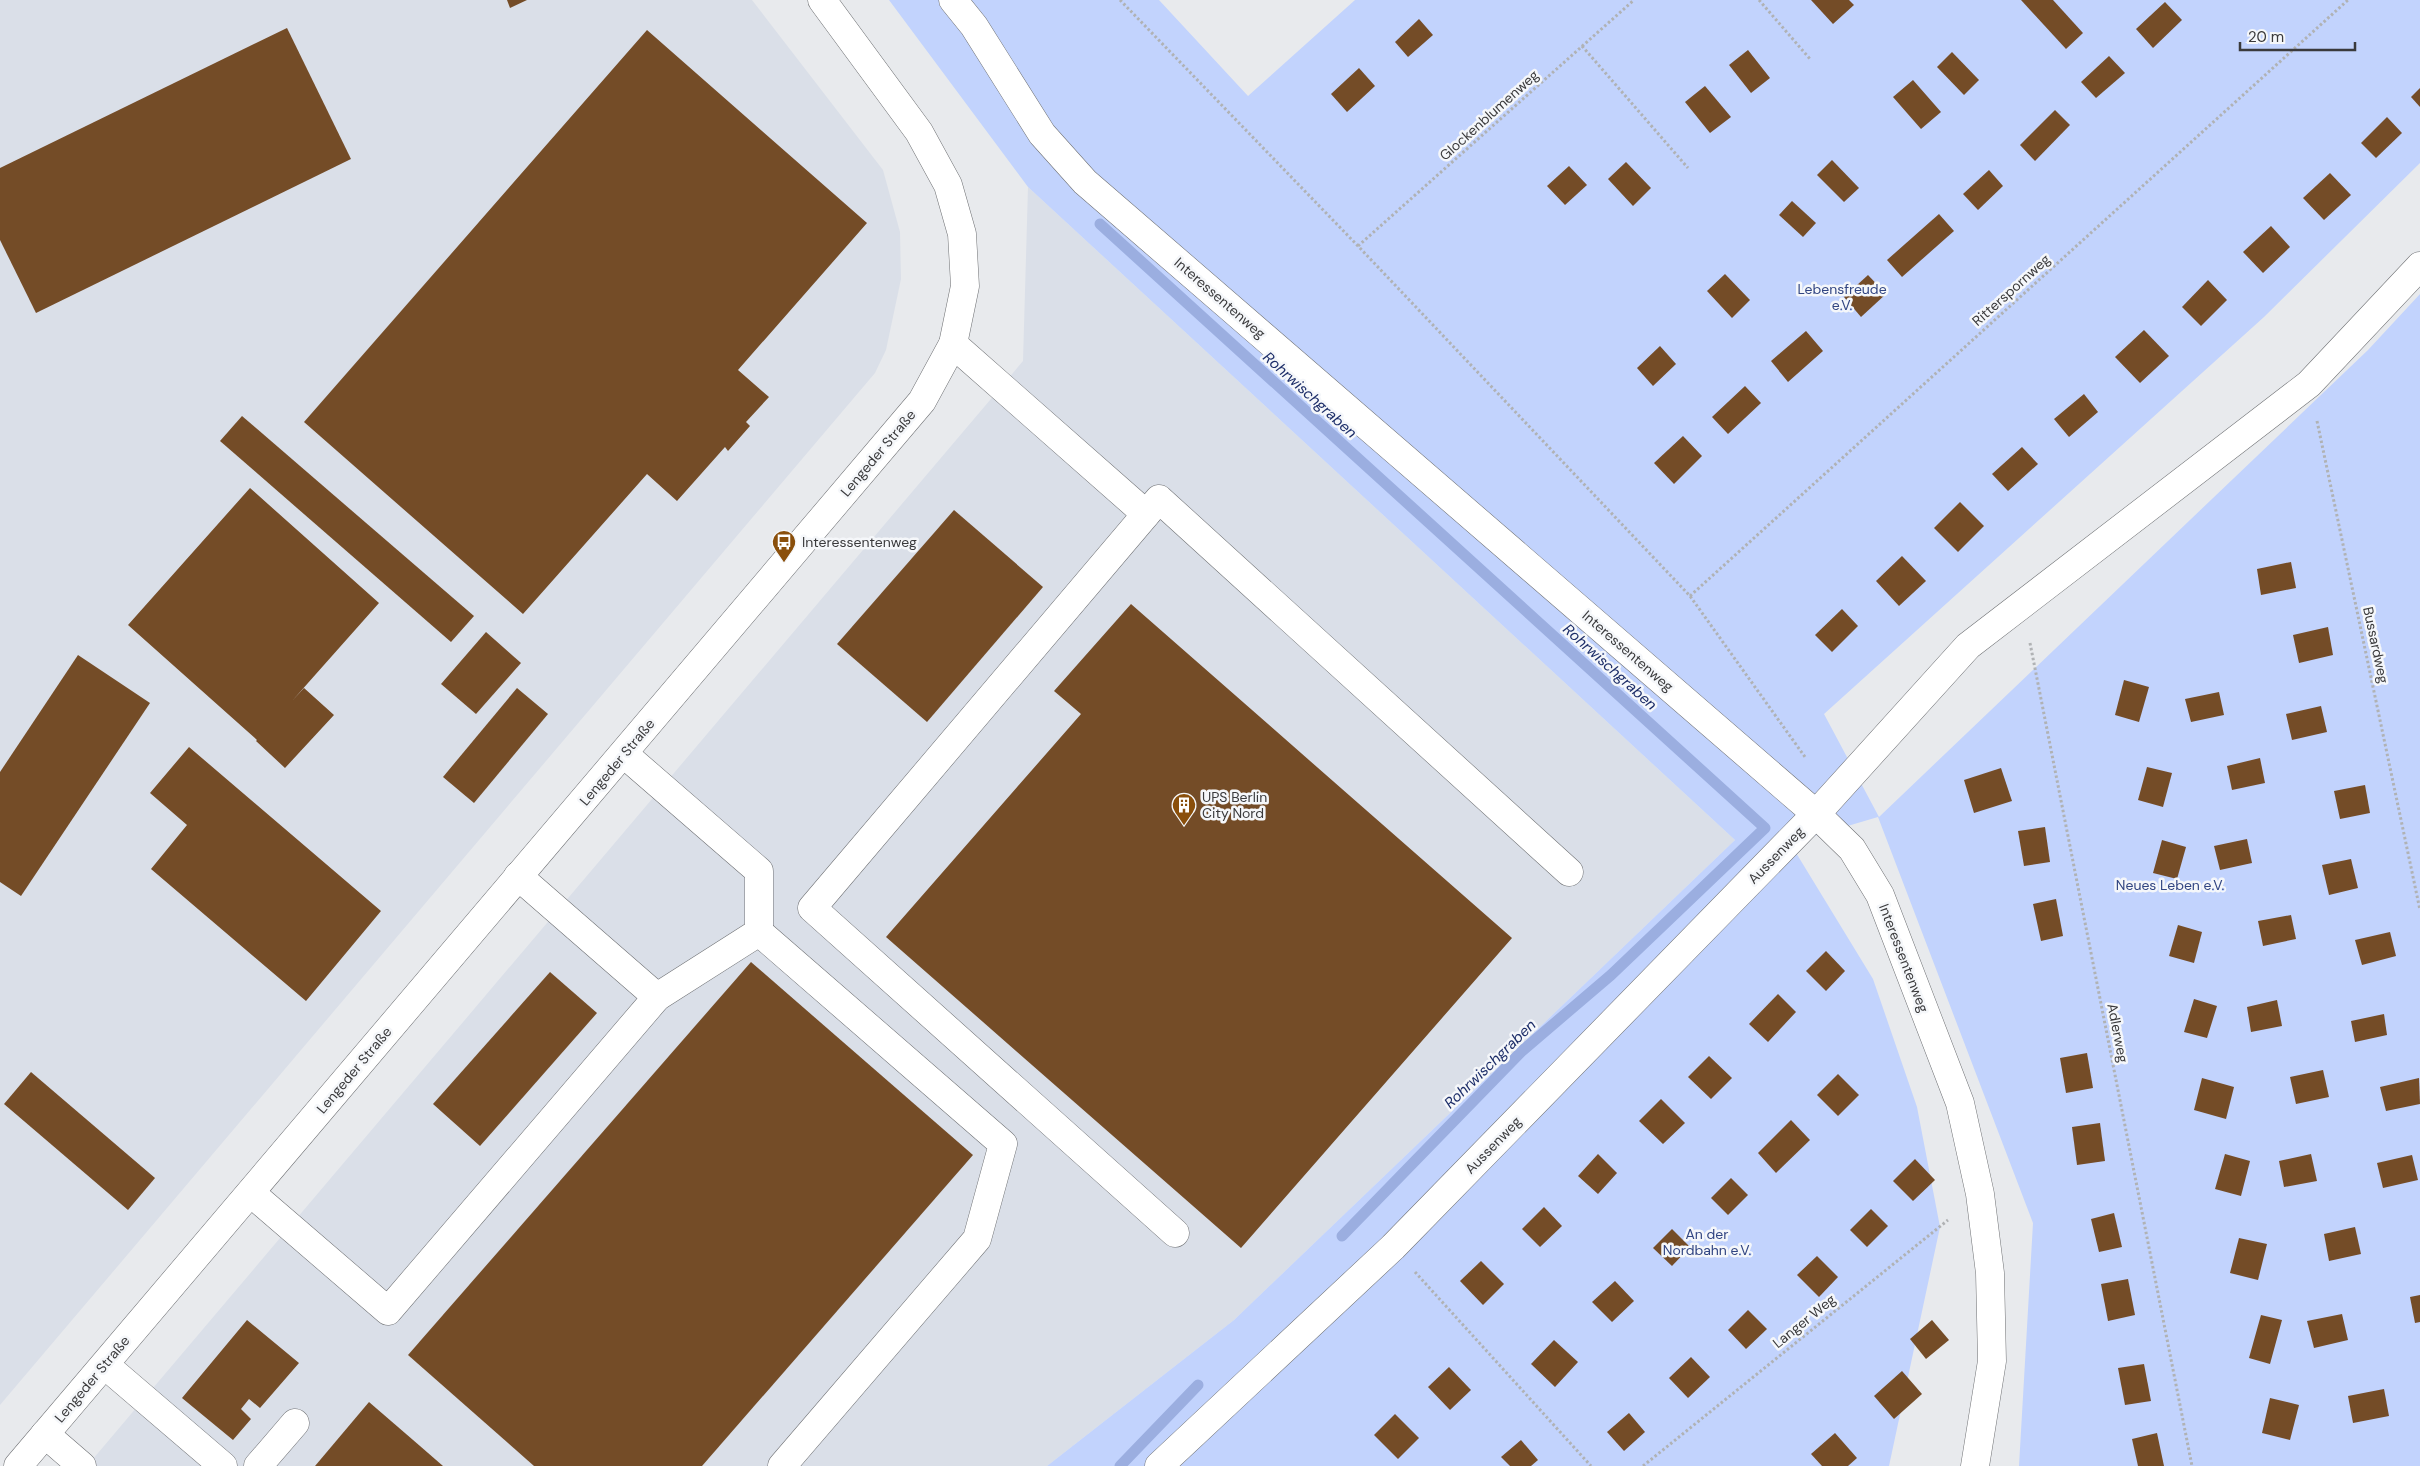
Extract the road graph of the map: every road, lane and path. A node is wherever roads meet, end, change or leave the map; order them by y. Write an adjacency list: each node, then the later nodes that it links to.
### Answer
1 (953, 0): 19 (street, Interessentenweg)
2 (1120, 0): 10 (path)
3 (1634, 0): 7 (path, Glockenblumenweg)
4 (1759, 0): 8 (path)
5 (2348, 0): 15 (path, Ritterspornweg)
6 (831, 4): 12 (street, Lengeder Straße)
7 (1582, 46): 9 (path); 10 (path, Glockenblumenweg)
8 (1810, 59)
9 (1688, 168)
10 (1358, 246): 15 (path)
11 (2420, 266): 13 (street, Aussenweg)
12 (953, 344): 14 (street); 17 (street, Lengeder Straße)
13 (2309, 384): 16 (street, Aussenweg); 22 (path, Bussardweg)
14 (1146, 514): 20 (street); 27 (street)
15 (1690, 596): 18 (path)
16 (2021, 604): 19 (street, Aussenweg); 41 (path, Adlerweg)
17 (624, 754): 21 (street, Lengeder Straße); 23 (street)
18 (1810, 764)
19 (1816, 814): 26 (street, Interessentenweg); 37 (street, Aussenweg)
20 (1569, 872)
21 (518, 876): 24 (street); 25 (street, Lengeder Straße)
22 (2420, 910)
23 (759, 932): 24 (street); 36 (street)
24 (657, 997): 25 (street)
25 (251, 1192): 29 (street, Lengeder Straße)
26 (1980, 1194): 39 (path, Langer Weg); 40 (street, Interessentenweg)
27 (1175, 1233)
28 (1410, 1266): 38 (path)
29 (105, 1365): 31 (street, Lengeder Straße); 34 (street)
30 (295, 1422): 35 (street)
31 (45, 1434): 32 (street, Lengeder Straße); 33 (street)
32 (18, 1466)
33 (82, 1466)
34 (223, 1466)
35 (258, 1466)
36 (782, 1466)
37 (1159, 1466)
38 (1591, 1466)
39 (1643, 1466)
40 (1975, 1466)
41 (2192, 1466)

